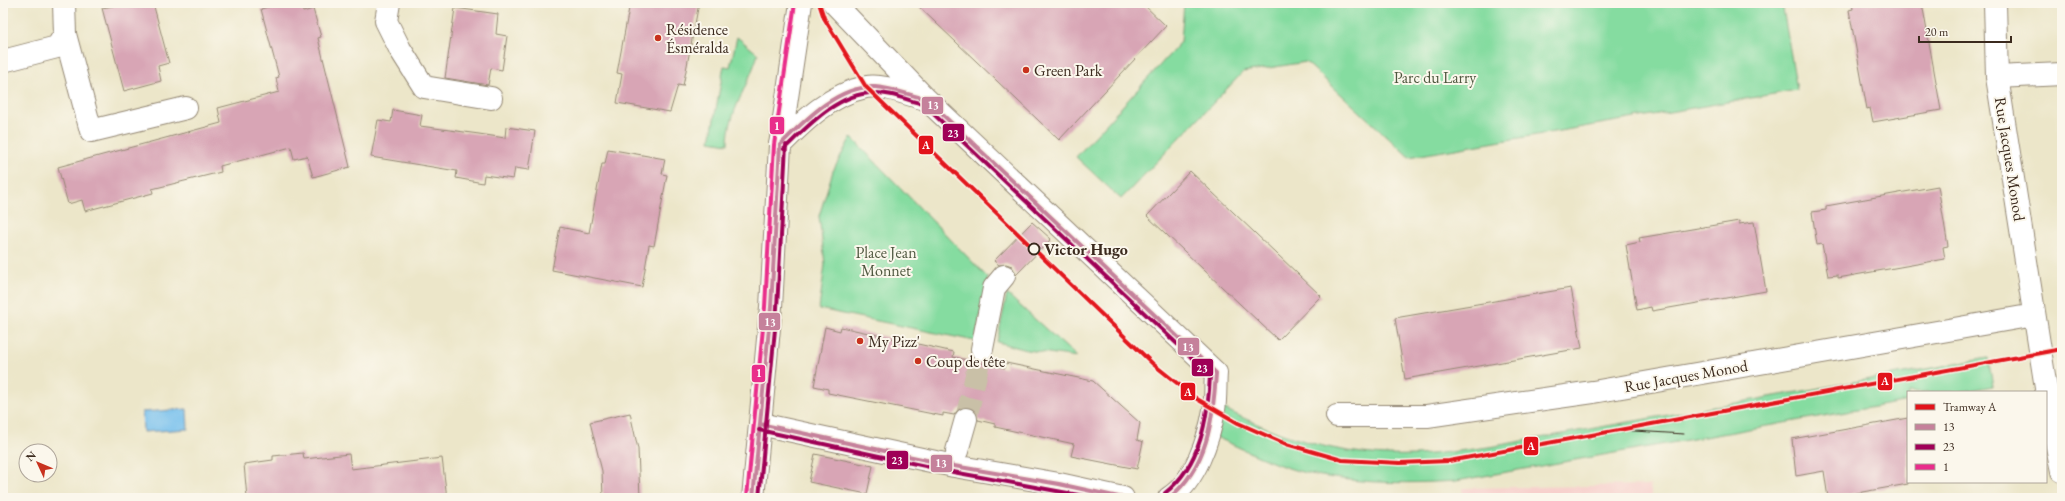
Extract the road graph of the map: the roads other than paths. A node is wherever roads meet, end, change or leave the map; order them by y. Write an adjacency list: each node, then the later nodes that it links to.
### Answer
1 (64, 3): 6 (street)
2 (388, 3): 10 (street)
3 (801, 3): 13 (street)
4 (834, 3): 11 (street)
5 (1995, 3): 9 (street, Rue Jacques Monod)
6 (66, 34): 7 (street); 12 (street)
7 (3, 61)
8 (2062, 74): 9 (street)
9 (1997, 77): 15 (street, Rue Jacques Monod)
10 (491, 98)
11 (926, 99): 13 (street); 26 (street)
12 (186, 108)
13 (780, 145): 21 (street)
14 (1004, 276): 16 (street)
15 (2034, 315): 17 (street, Rue Jacques Monod); 19 (street, Rue Jacques Monod)
16 (982, 349)
17 (2046, 391)
18 (2047, 395): 23 (street, Rue Jacques Monod)
19 (1337, 416)
20 (966, 419): 22 (street)
21 (760, 424): 24 (street); 25 (street)
22 (957, 451)
23 (2062, 471)
24 (753, 498)
25 (1123, 498)
26 (1169, 498)

